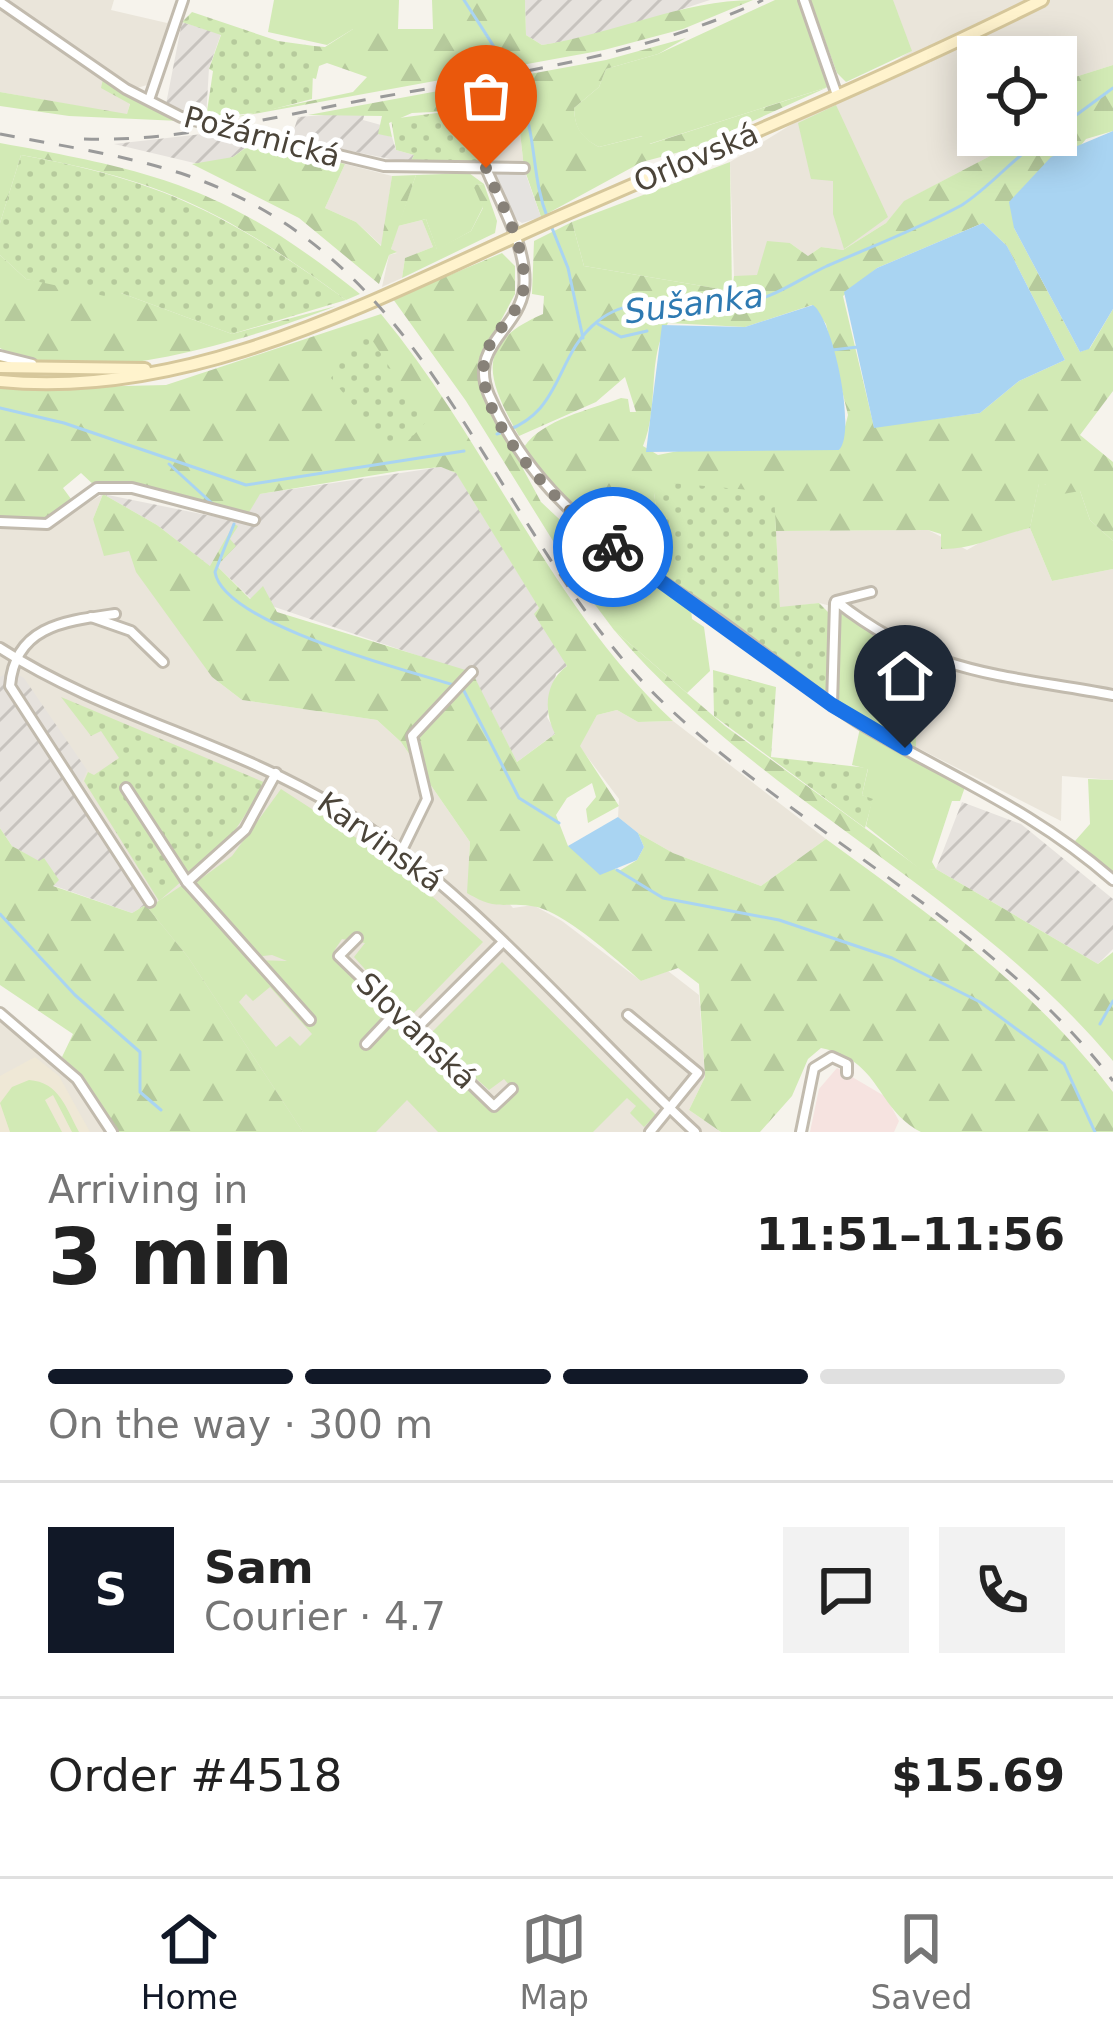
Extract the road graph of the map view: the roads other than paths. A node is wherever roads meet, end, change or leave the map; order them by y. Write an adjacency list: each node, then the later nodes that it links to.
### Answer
1 (183, 0): 5 (street)
2 (804, 0): 6 (street)
3 (1042, 0): 6 (main road, Orlovská)
4 (0, 2): 5 (street, Požárnická)
5 (150, 98): 7 (street, Požárnická)
6 (838, 98): 9 (main road, Orlovská)
7 (486, 168): 8 (street, Požárnická); 9 (street)
8 (524, 168)
9 (514, 237): 12 (main road, Orlovská); 26 (street)
10 (0, 356): 13 (street)
11 (0, 367): 13 (main road)
12 (178, 367): 13 (main road); 14 (main road)
13 (75, 372)
14 (0, 381)
15 (254, 520): 16 (street)
16 (0, 522)
17 (872, 592): 18 (street)
18 (836, 601): 25 (street); 26 (street)
19 (115, 614): 20 (street)
20 (90, 617): 22 (street); 23 (street)
21 (0, 648): 22 (street, Karvinská)
22 (15, 657): 27 (street, Karvinská); 32 (street)
23 (163, 662)
24 (470, 675): 29 (street)
25 (1113, 694)
26 (832, 705): 30 (street)
27 (276, 773): 29 (street, Karvinská); 31 (street)
28 (126, 788): 31 (street)
29 (401, 852): 34 (street, Karvinská)
30 (1113, 880)
31 (187, 882): 38 (street)
32 (150, 902)
33 (357, 938): 35 (street, Slovanská)
34 (502, 943): 39 (street); 43 (street, Karvinská)
35 (398, 1011): 39 (street, Slovanská); 40 (street)
36 (0, 1013): 44 (street)
37 (628, 1015): 43 (street)
38 (310, 1020)
39 (416, 1029): 42 (street, Slovanská)
40 (366, 1044)
41 (847, 1073): 47 (street)
42 (512, 1089)
43 (671, 1110): 45 (street); 46 (street, Karvinská)
44 (112, 1132)
45 (650, 1132)
46 (695, 1132)
47 (801, 1132)

